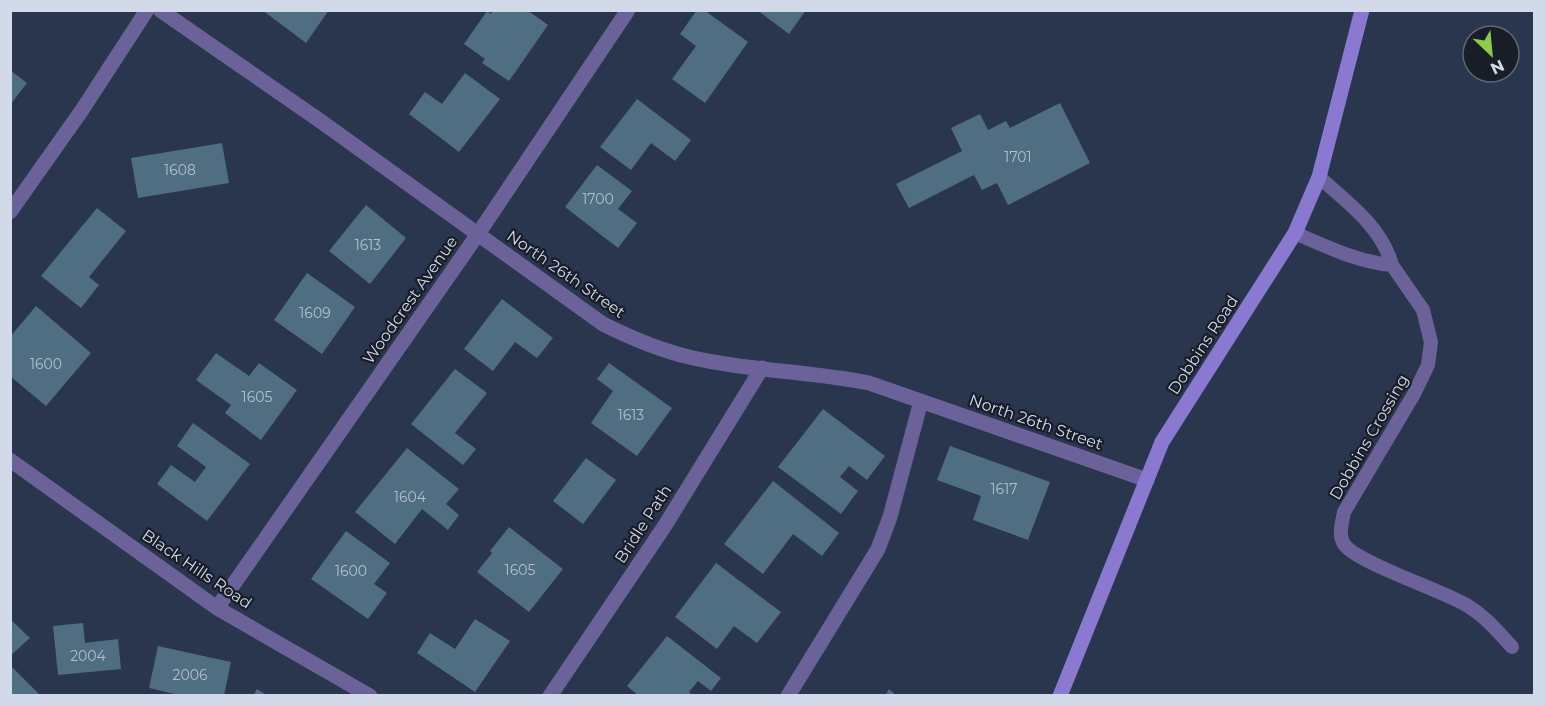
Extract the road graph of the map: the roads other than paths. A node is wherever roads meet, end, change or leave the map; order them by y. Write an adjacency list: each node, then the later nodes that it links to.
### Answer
1 (147, 10): 6 (street)
2 (160, 10): 8 (street, North 26th Street)
3 (628, 10): 8 (street, Woodcrest Avenue)
4 (1362, 10): 5 (street, Dobbins Road)
5 (1319, 177): 7 (street, Dobbins Road); 9 (lane, Dobbins Crossing)
6 (10, 212)
7 (1295, 233): 9 (lane); 13 (street, Dobbins Road)
8 (478, 234): 10 (street, North 26th Street); 14 (street, Woodcrest Avenue)
9 (1392, 265): 15 (lane, Dobbins Crossing)
10 (762, 368): 11 (street, North 26th Street); 17 (street, Bridle Path)
11 (921, 401): 13 (street, North 26th Street); 18 (street)
12 (10, 460): 14 (street, Black Hills Road)
13 (1147, 480): 19 (street, Dobbins Road)
14 (217, 608): 16 (street, Black Hills Road)
15 (1512, 647)
16 (370, 696)
17 (550, 696)
18 (788, 696)
19 (1060, 696)

